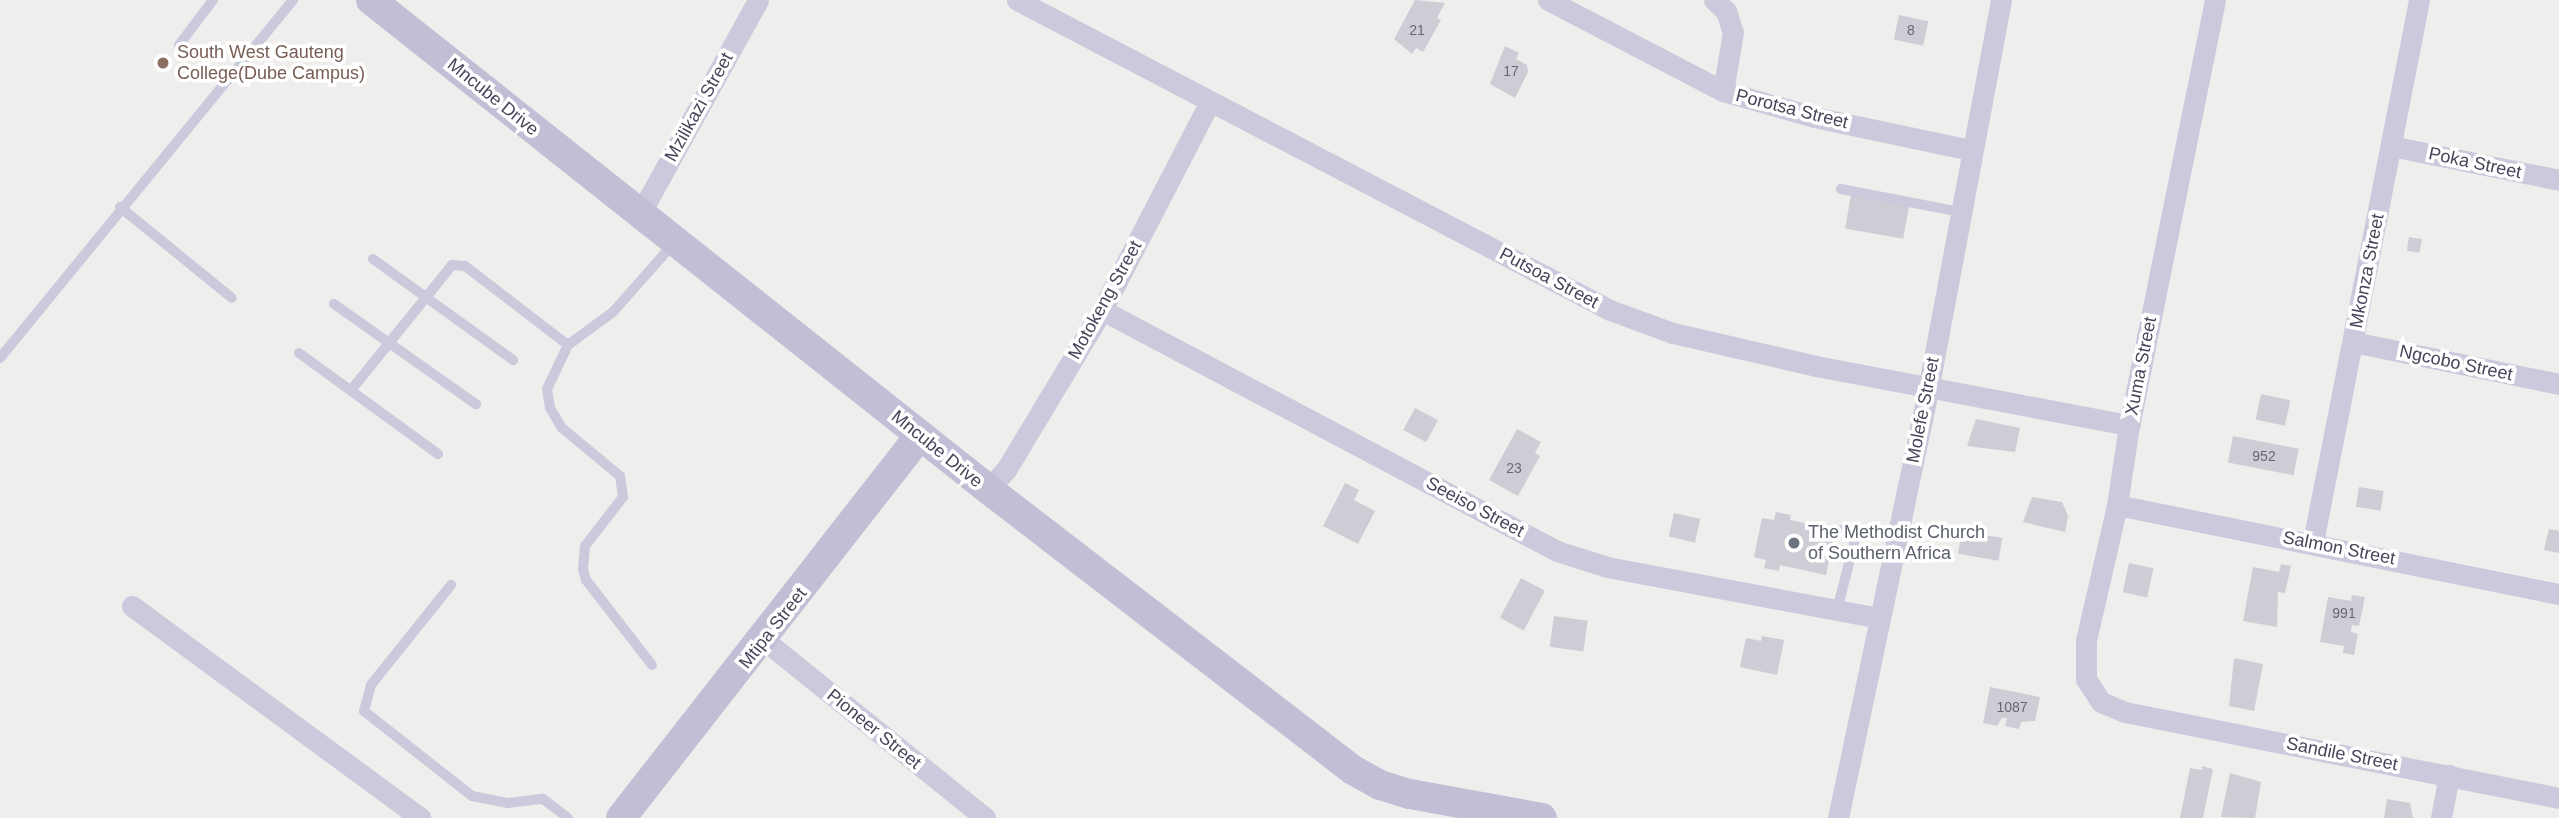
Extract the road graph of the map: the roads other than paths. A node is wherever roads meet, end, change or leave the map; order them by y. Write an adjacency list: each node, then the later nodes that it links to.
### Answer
1 (213, 0): 11 (lane)
2 (293, 0): 18 (lane)
3 (371, 0): 20 (street, Mncube Drive)
4 (758, 0): 20 (street, Mzilikazi Street)
5 (1017, 0): 13 (street, Putsoa Street)
6 (1548, 0): 12 (street, Porotsa Street)
7 (1714, 0): 12 (street)
8 (2001, 0): 15 (street, Molefe Street)
9 (2215, 0): 37 (street, Xuma Street)
10 (2418, 0): 14 (street, Mkonza Street)
11 (179, 45)
12 (1723, 91): 15 (street, Porotsa Street)
13 (1209, 104): 26 (street, Motokeng Street); 34 (street, Putsoa Street)
14 (2391, 146): 16 (street, Poka Street); 27 (street, Mkonza Street)
15 (1971, 149): 19 (street, Molefe Street)
16 (2559, 180)
17 (1841, 188): 19 (lane)
18 (120, 207): 24 (lane); 31 (lane)
19 (1960, 212): 34 (street, Molefe Street)
20 (640, 214): 21 (street, Mncube Drive)
21 (675, 242): 29 (lane); 38 (street, Mncube Drive)
22 (373, 259): 23 (lane)
23 (426, 296): 28 (lane); 29 (lane); 32 (lane)
24 (232, 298)
25 (334, 304): 28 (lane)
26 (1102, 310): 40 (street, Motokeng Street); 47 (street, Seeiso Street)
27 (2353, 342): 33 (street, Ngcobo Street); 43 (street, Mkonza Street)
28 (389, 343): 35 (lane); 36 (lane)
29 (568, 345): 50 (lane)
30 (299, 353): 35 (lane)
31 (0, 358)
32 (513, 360)
33 (2559, 384)
34 (1929, 385): 37 (street, Putsoa Street); 48 (street, Molefe Street)
35 (352, 389): 39 (lane)
36 (476, 404)
37 (2129, 425): 41 (street, Xuma Street)
38 (920, 435): 40 (street, Mncube Drive); 49 (street, Mtipa Street)
39 (438, 454)
40 (988, 489): 58 (street, Mncube Drive)
41 (2118, 505): 43 (street, Salmon Street); 51 (street, Xuma Street)
42 (1841, 530): 47 (lane)
43 (2313, 542): 45 (street, Salmon Street)
44 (451, 585): 55 (lane)
45 (2559, 594)
46 (132, 606): 54 (street)
47 (1837, 610): 48 (street, Seeiso Street)
48 (1879, 618): 59 (street, Molefe Street)
49 (764, 640): 56 (street, Mtipa Street); 57 (street, Pioneer Street)
50 (652, 665)
51 (2125, 712): 52 (street, Sandile Street)
52 (2449, 775): 53 (street, Sandile Street); 60 (street)
53 (2559, 798)
54 (421, 818)
55 (568, 818)
56 (621, 818)
57 (985, 818)
58 (1542, 818)
59 (1838, 818)
60 (2441, 818)

